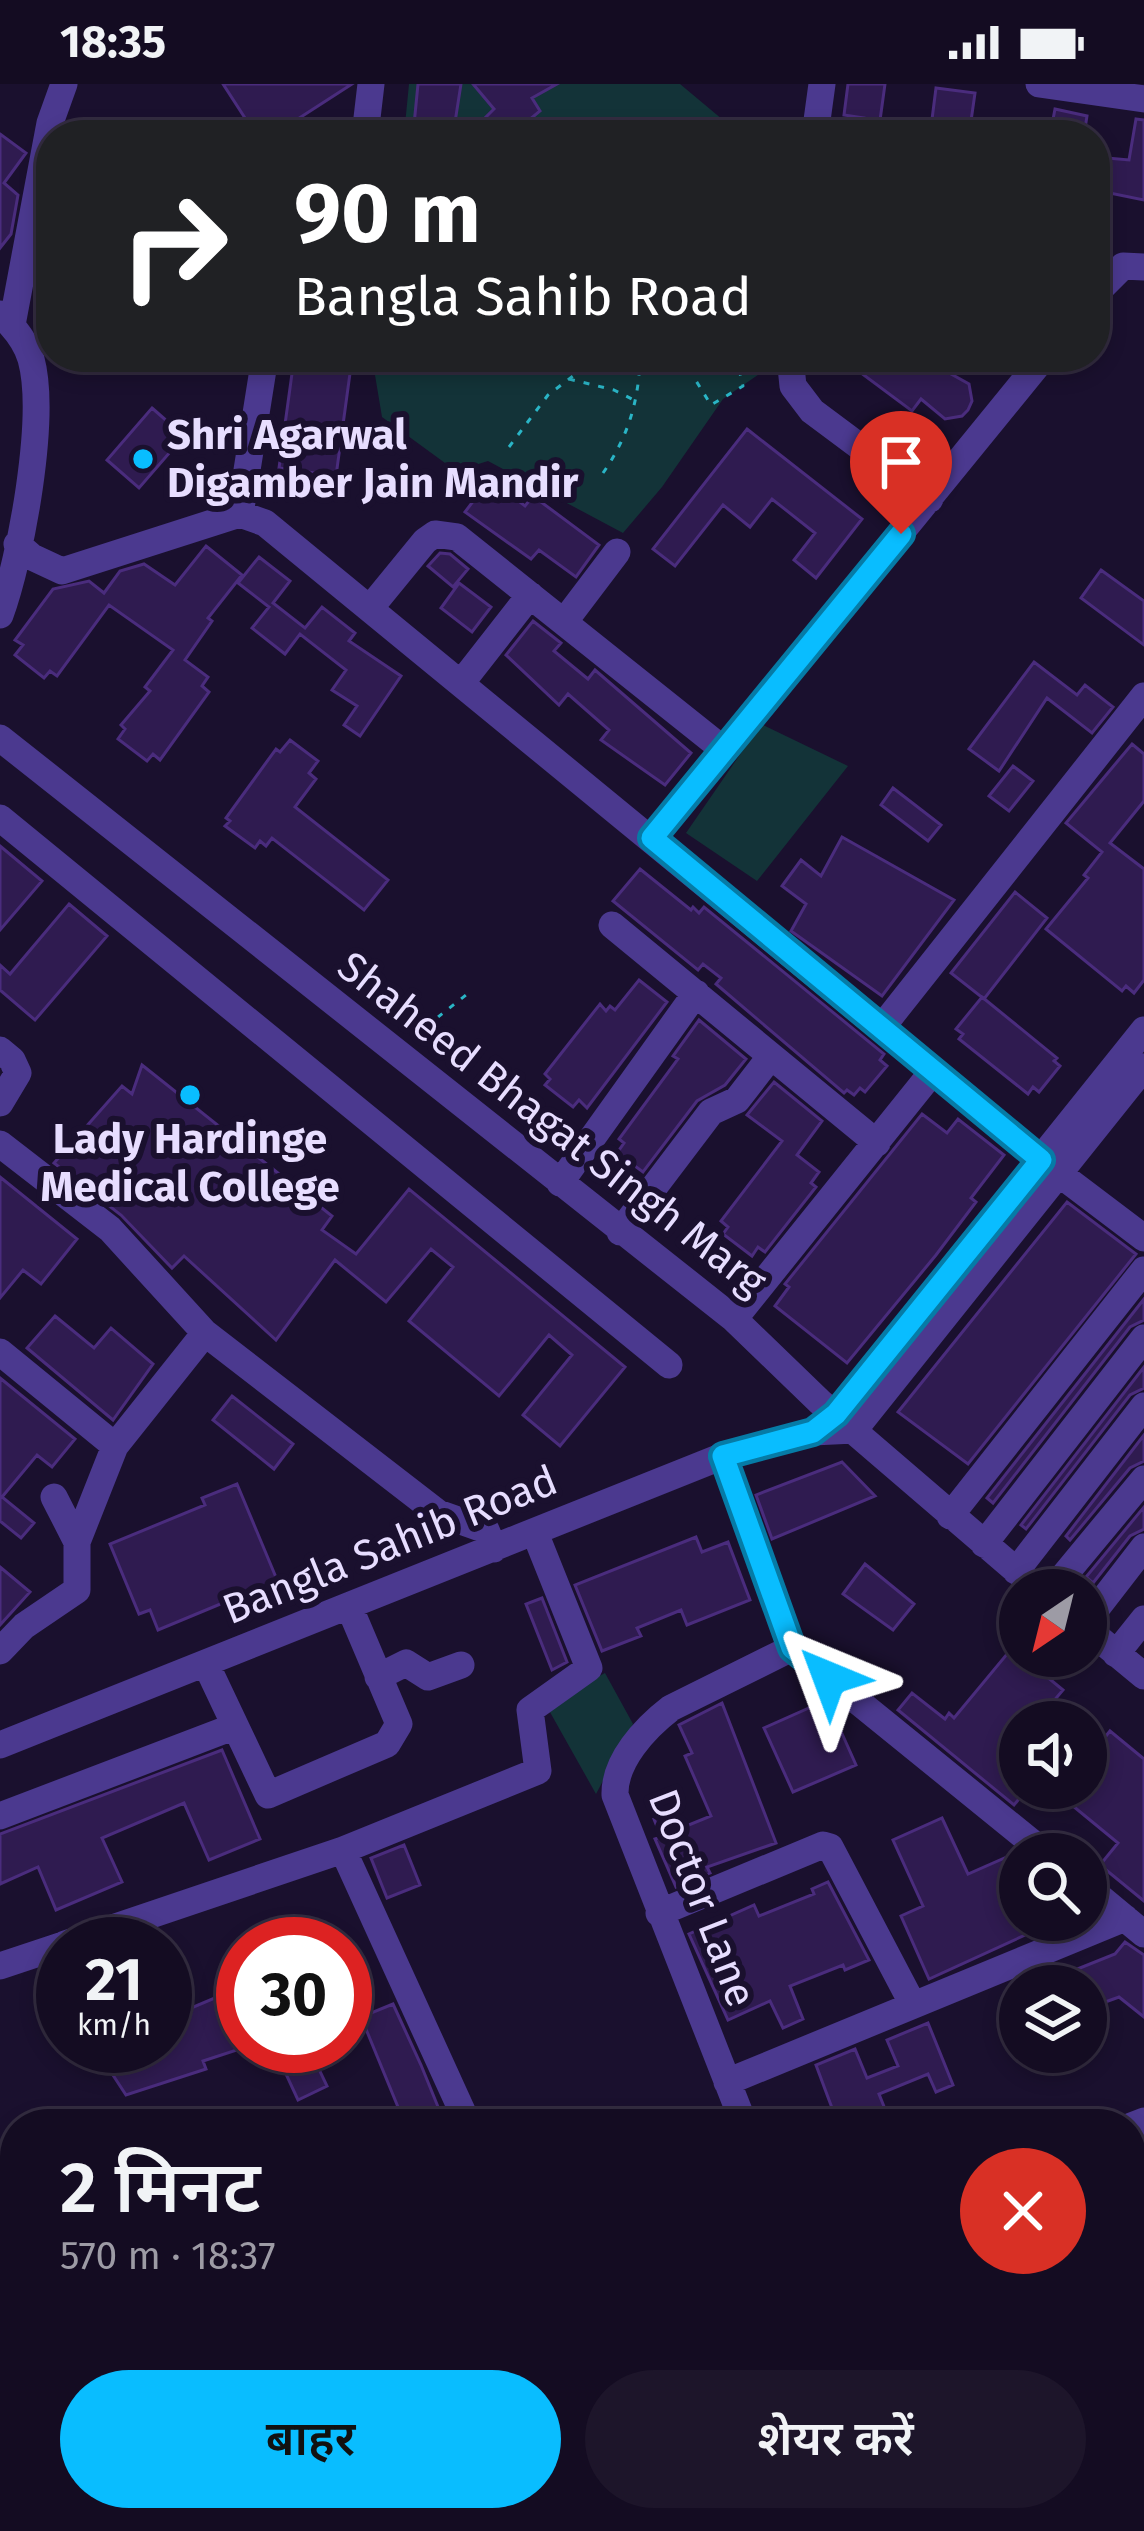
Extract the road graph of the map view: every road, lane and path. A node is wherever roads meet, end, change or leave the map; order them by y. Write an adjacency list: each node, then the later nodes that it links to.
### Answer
1 (64, 84): 6 (street)
2 (371, 84): 7 (street)
3 (821, 84): 8 (street)
4 (1039, 84): 5 (street)
5 (1144, 99)
6 (51, 120)
7 (367, 120)
8 (817, 120)
9 (36, 185): 10 (street)
10 (6, 319): 24 (street)
11 (263, 372): 23 (street)
12 (578, 372): 18 (path)
13 (639, 372): 19 (path)
14 (691, 372): 15 (path)
15 (739, 372)
16 (792, 372): 22 (street)
17 (1032, 372): 22 (street)
18 (569, 379): 19 (path); 20 (path)
19 (636, 400): 21 (path)
20 (509, 448)
21 (603, 473)
22 (930, 499): 34 (street)
23 (240, 514): 24 (street); 27 (street)
24 (17, 544): 28 (street)
25 (617, 553): 29 (street)
26 (530, 595): 27 (street); 29 (street); 30 (street)
27 (371, 607): 30 (street)
28 (0, 615)
29 (564, 622): 34 (street)
30 (462, 682): 36 (street)
31 (1144, 696): 32 (street)
32 (1133, 731): 40 (street)
33 (0, 738): 43 (street, Shaheed Bhagat Singh Marg)
34 (724, 749): 36 (street)
35 (0, 818): 59 (street)
36 (652, 838): 40 (street)
37 (612, 925): 39 (street)
38 (471, 991): 43 (path)
39 (695, 993): 44 (street); 51 (street)
40 (883, 1027): 46 (street)
41 (1144, 1030): 50 (street)
42 (0, 1050): 47 (street)
43 (394, 1052): 51 (street, Shaheed Bhagat Singh Marg)
44 (772, 1056): 48 (street); 52 (street)
45 (1144, 1067): 50 (street)
46 (934, 1070): 48 (street); 50 (street)
47 (0, 1103)
48 (878, 1143): 55 (street)
49 (0, 1144): 56 (street)
50 (1050, 1166): 53 (street); 62 (street)
51 (560, 1183): 52 (street, Shaheed Bhagat Singh Marg)
52 (620, 1232): 55 (street, Shaheed Bhagat Singh Marg)
53 (1144, 1238)
54 (1144, 1270): 60 (street)
55 (734, 1319): 62 (street, Shaheed Bhagat Singh Marg)
56 (205, 1333): 64 (street); 74 (street)
57 (1144, 1338): 63 (street)
58 (0, 1352): 64 (street)
59 (669, 1365)
60 (1043, 1398): 63 (street); 69 (street)
61 (1144, 1406): 65 (street)
62 (845, 1422): 66 (street, Bangla Sahib Road); 69 (street, Shaheed Bhagat Singh Marg)
63 (1078, 1426): 65 (street); 72 (street)
64 (115, 1446): 71 (street)
65 (1109, 1449): 67 (street); 76 (street)
66 (723, 1456): 70 (street, Bangla Sahib Road); 82 (street)
67 (1144, 1479): 77 (street)
68 (54, 1498): 71 (street)
69 (950, 1516): 72 (street, Shaheed Bhagat Singh Marg)
70 (535, 1534): 74 (street, Bangla Sahib Road); 93 (street)
71 (77, 1542): 83 (street)
72 (984, 1544): 75 (street, Shaheed Bhagat Singh Marg)
73 (1144, 1547): 78 (street)
74 (494, 1549): 79 (street, Bangla Sahib Road)
75 (1015, 1569)
76 (1017, 1569)
77 (1069, 1569)
78 (1107, 1597)
79 (349, 1606): 85 (street, Bangla Sahib Road); 88 (street)
80 (1144, 1619): 84 (street)
81 (1107, 1645): 84 (street)
82 (792, 1648): 92 (street); 95 (street, Doctor Lane)
83 (0, 1651)
84 (1116, 1654): 87 (street)
85 (206, 1664): 89 (street); 90 (street, Bangla Sahib Road)
86 (461, 1664): 88 (street)
87 (1144, 1676)
88 (378, 1677): 89 (street)
89 (233, 1727): 91 (street)
90 (0, 1745)
91 (0, 1816)
92 (1020, 1833)
93 (343, 1850): 96 (street); 102 (street)
94 (1107, 1903): 97 (street)
95 (659, 1913): 100 (street); 101 (street, Doctor Lane)
96 (144, 1917)
97 (1135, 1926): 100 (street)
98 (36, 1954): 99 (street)
99 (0, 1966)
100 (912, 2003): 101 (street)
101 (727, 2082): 103 (street, Doctor Lane)
102 (461, 2109)
103 (738, 2109)

